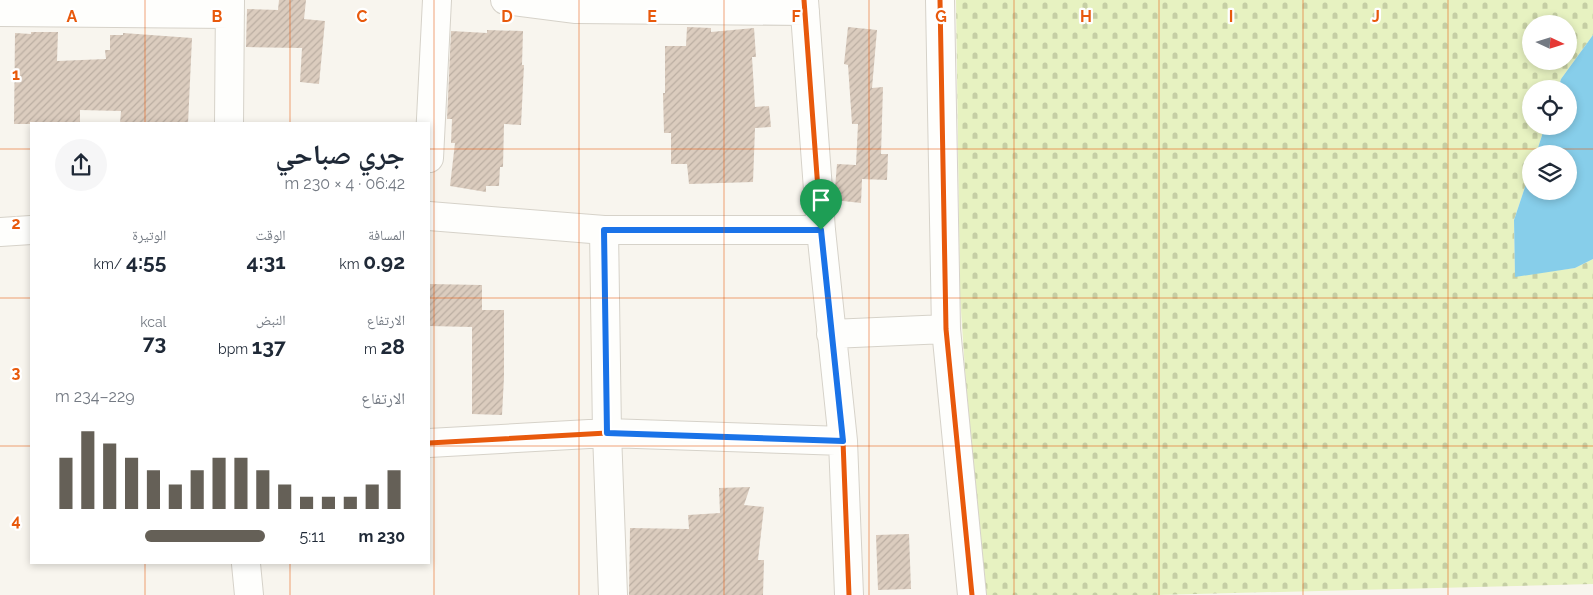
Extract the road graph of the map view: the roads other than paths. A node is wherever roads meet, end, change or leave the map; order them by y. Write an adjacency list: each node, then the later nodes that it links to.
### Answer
1 (437, 0): 10 (street)
2 (505, 0): 4 (street)
3 (940, 0): 16 (street)
4 (576, 4): 6 (street)
5 (29, 6): 7 (street); 8 (street)
6 (805, 6): 14 (street)
7 (230, 7): 9 (street)
8 (0, 12)
9 (229, 122)
10 (430, 138)
11 (430, 216): 13 (street)
12 (30, 230): 15 (street)
13 (604, 230): 14 (street); 18 (street)
14 (821, 230): 17 (street)
15 (0, 232)
16 (946, 329): 17 (street); 25 (street)
17 (830, 334): 19 (street)
18 (607, 433): 19 (street); 20 (street); 23 (street)
19 (843, 441): 24 (street)
20 (430, 443)
21 (246, 564): 22 (street)
22 (249, 595)
23 (614, 595)
24 (849, 595)
25 (972, 595)

